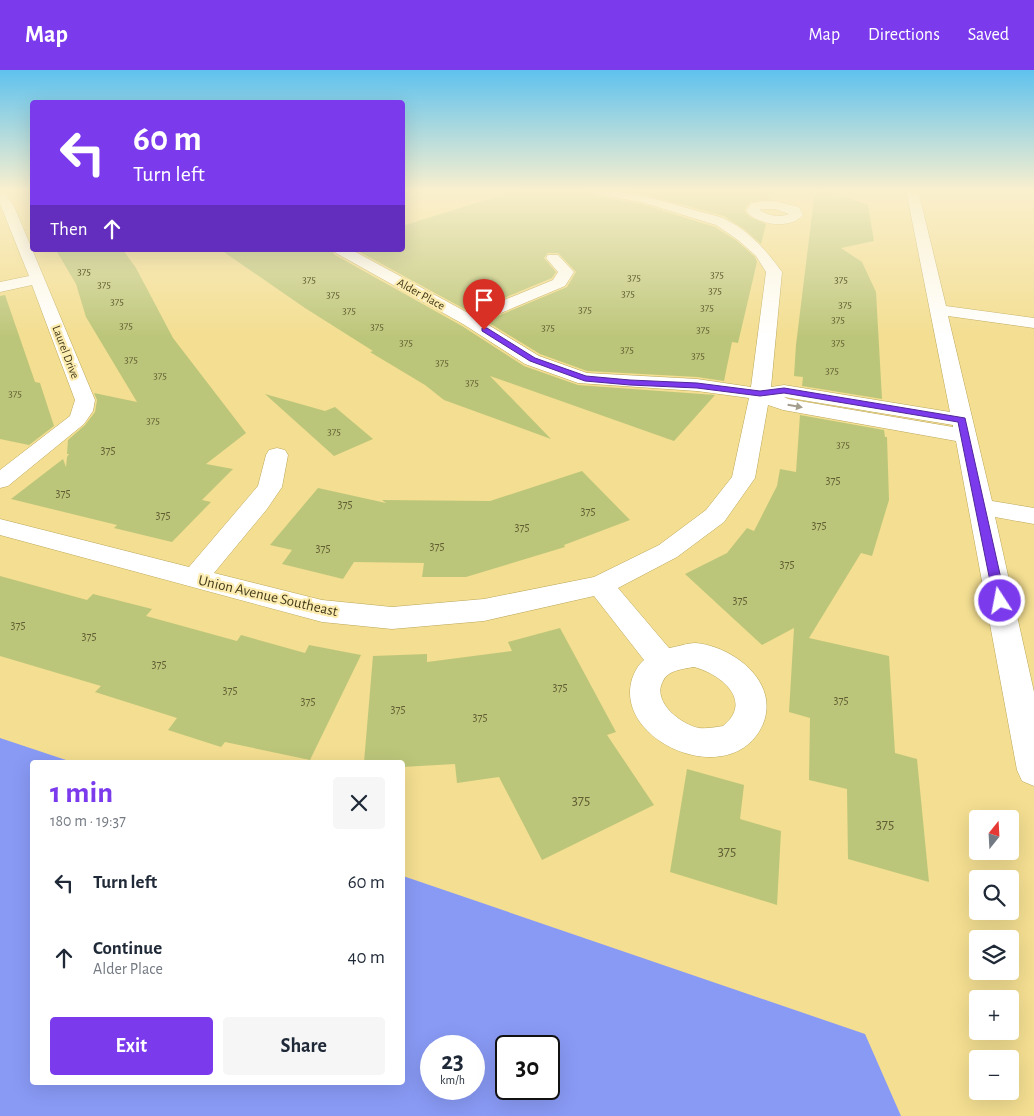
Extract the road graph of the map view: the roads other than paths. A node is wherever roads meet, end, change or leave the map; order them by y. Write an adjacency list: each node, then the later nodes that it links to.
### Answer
1 (21, 239): 6 (street, Laurel Drive)
2 (746, 239): 11 (street, Union Avenue Southeast)
3 (923, 239): 8 (street)
4 (345, 252): 9 (street, Alder Place)
5 (554, 258): 9 (street)
6 (38, 279): 7 (street); 14 (street, Laurel Drive)
7 (0, 287)
8 (938, 310): 10 (street); 12 (street)
9 (468, 320): 11 (street, Alder Place)
10 (1034, 322)
11 (760, 394): 12 (street, Alder Place); 19 (street, Union Avenue Southeast)
12 (964, 428): 15 (street)
13 (277, 454): 18 (street)
14 (0, 480)
15 (981, 507): 16 (street); 21 (street)
16 (1034, 516)
17 (0, 527): 18 (street, Union Avenue Southeast)
18 (194, 579): 19 (street, Union Avenue Southeast)
19 (600, 585): 20 (street)
20 (662, 661)
21 (1034, 770)

